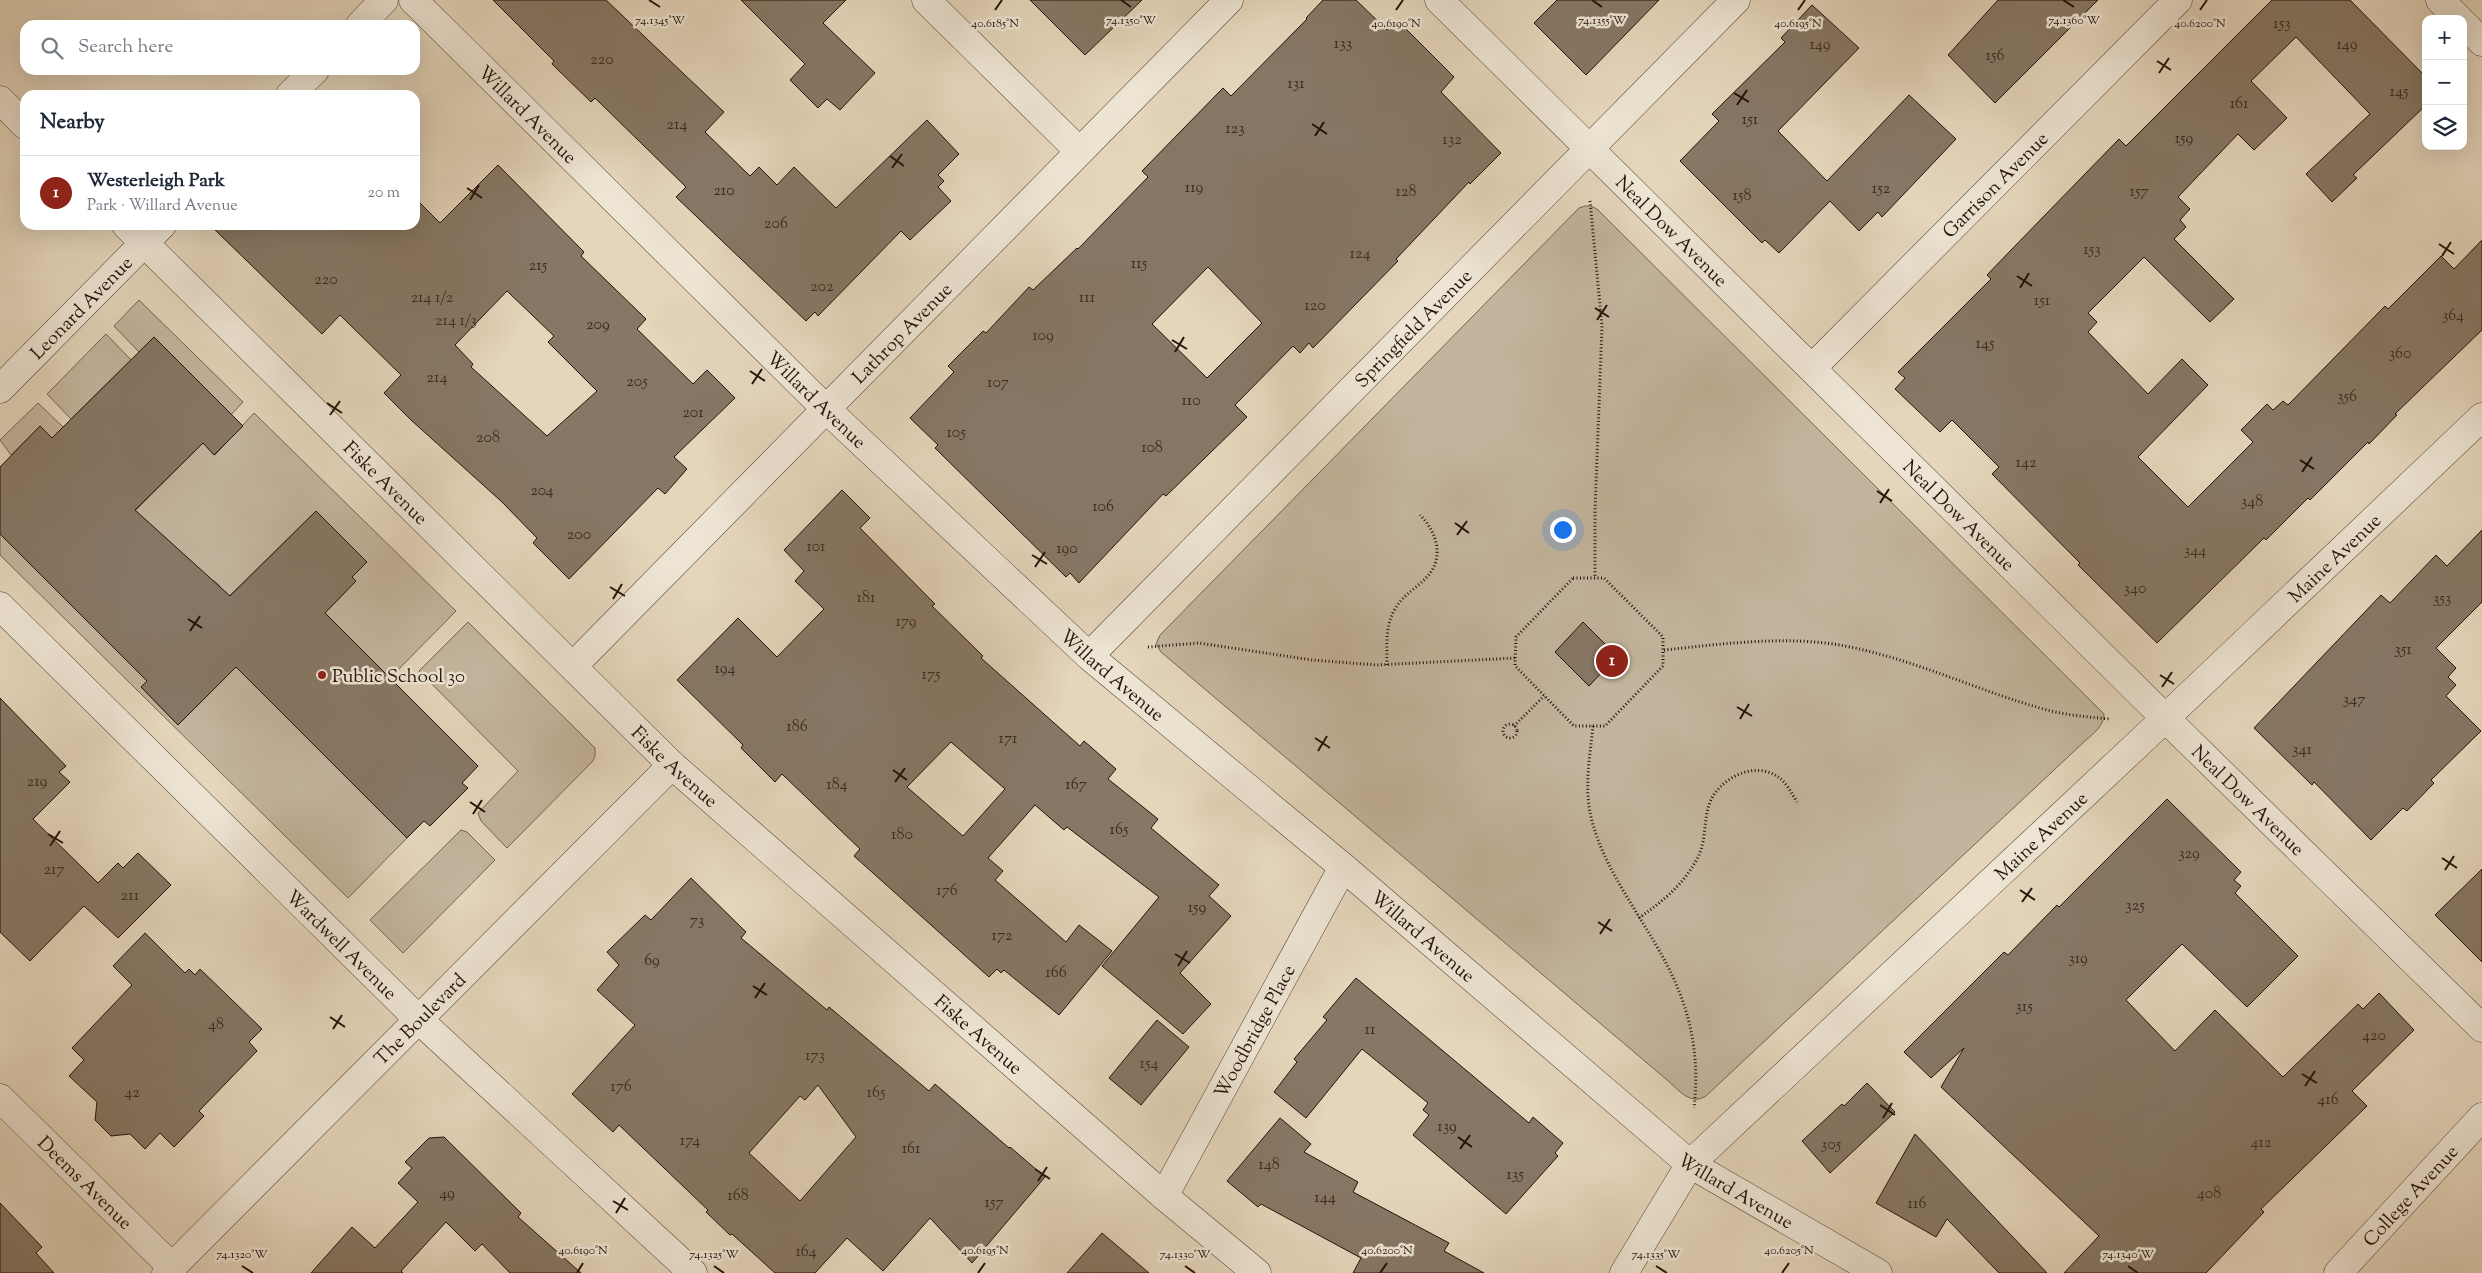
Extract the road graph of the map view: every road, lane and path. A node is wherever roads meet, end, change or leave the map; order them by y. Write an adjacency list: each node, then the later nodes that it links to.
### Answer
1 (384, 0): 10 (street)
2 (413, 0): 23 (street, Willard Avenue)
3 (926, 0): 18 (street)
4 (1229, 0): 18 (street, Lathrop Avenue)
5 (1439, 0): 17 (street, Neal Dow Avenue)
6 (1736, 0): 17 (street, Springfield Avenue)
7 (2178, 0): 21 (street, Garrison Avenue)
8 (2440, 0): 9 (street)
9 (2454, 15)
10 (365, 20)
11 (2467, 27): 12 (street)
12 (2482, 42)
13 (310, 75): 14 (street)
14 (295, 90)
15 (0, 100): 16 (street)
16 (20, 120)
17 (1589, 148): 21 (street, Neal Dow Avenue); 30 (street, Springfield Avenue)
18 (1079, 151): 23 (street, Lathrop Avenue)
19 (1590, 200): 26 (path)
20 (144, 231): 22 (street, Leonard Avenue); 33 (street, Fiske Avenue)
21 (1812, 368): 35 (street, Neal Dow Avenue)
22 (0, 389)
23 (825, 408): 30 (street, Willard Avenue); 33 (street, Lathrop Avenue)
24 (2482, 417): 35 (street, Maine Avenue)
25 (1420, 515): 32 (path)
26 (1595, 578): 29 (path); 31 (path)
27 (0, 606): 43 (street, Wardwell Avenue)
28 (1148, 647): 32 (path)
29 (1664, 650): 36 (path); 38 (path)
30 (1089, 656): 41 (street, Willard Avenue)
31 (1515, 658): 32 (path); 34 (path)
32 (1387, 665)
33 (573, 666): 39 (street, Fiske Avenue)
34 (1544, 696): 37 (path); 38 (path)
35 (2165, 718): 44 (street, Neal Dow Avenue); 48 (street, Maine Avenue)
36 (2111, 719)
37 (1514, 726): 37 (path)
38 (1593, 726): 42 (path)
39 (672, 765): 43 (street, The Boulevard); 49 (street, Fiske Avenue)
40 (1797, 802): 42 (path)
41 (1343, 867): 48 (street, Willard Avenue); 49 (street, Woodbridge Place)
42 (1639, 918): 46 (path)
43 (418, 1019): 50 (street, The Boulevard); 51 (street, Wardwell Avenue)
44 (2482, 1028)
45 (0, 1098): 50 (street, Deems Avenue)
46 (1694, 1108)
47 (2482, 1117): 55 (street, College Avenue)
48 (1690, 1164): 53 (street, Maine Avenue); 54 (street, Willard Avenue)
49 (1164, 1196): 52 (street, Fiske Avenue)
50 (169, 1270)
51 (693, 1273)
52 (1257, 1273)
53 (1624, 1273)
54 (1878, 1273)
55 (2338, 1273)

